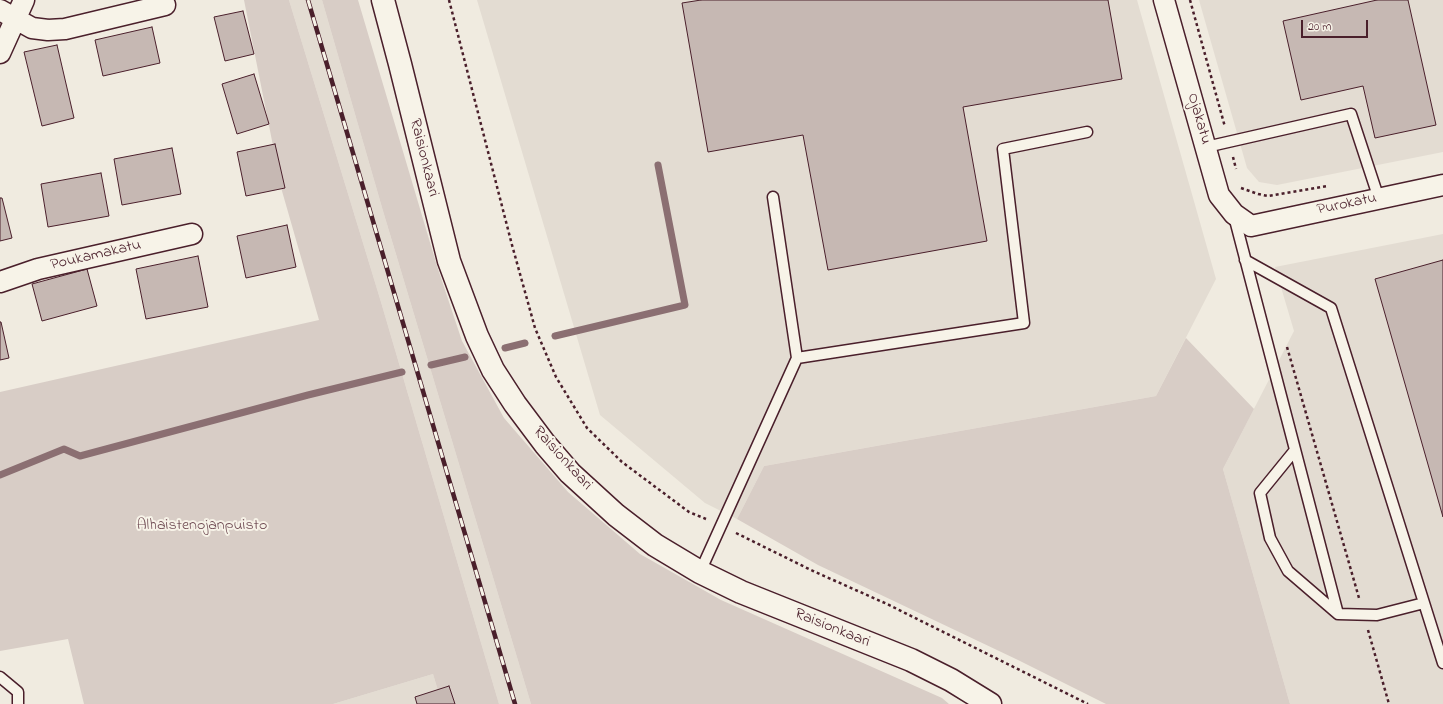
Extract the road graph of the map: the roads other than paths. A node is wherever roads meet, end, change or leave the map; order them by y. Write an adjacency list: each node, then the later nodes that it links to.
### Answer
1 (24, 0): 5 (street)
2 (383, 0): 19 (main road, Raisionkaari)
3 (1164, 0): 8 (street, Ojakatu)
4 (165, 5): 5 (street)
5 (8, 15): 6 (street)
6 (0, 53)
7 (1087, 132): 17 (lane)
8 (1206, 147): 11 (lane); 12 (street, Ojakatu)
9 (1443, 185): 11 (street, Purokatu)
10 (773, 197): 17 (lane)
11 (1379, 199): 13 (street, Purokatu)
12 (1234, 214): 13 (street, Ojakatu); 15 (lane)
13 (1251, 226)
14 (192, 234): 16 (street, Poukamakatu)
15 (1245, 260): 18 (lane); 20 (lane)
16 (0, 282)
17 (797, 358): 19 (lane)
18 (1295, 450): 21 (lane); 21 (lane)
19 (700, 572): 25 (main road, Raisionkaari)
20 (1424, 603): 21 (lane); 22 (lane)
21 (1338, 614)
22 (1443, 663)
23 (0, 677): 24 (lane)
24 (18, 704)
25 (990, 704)

